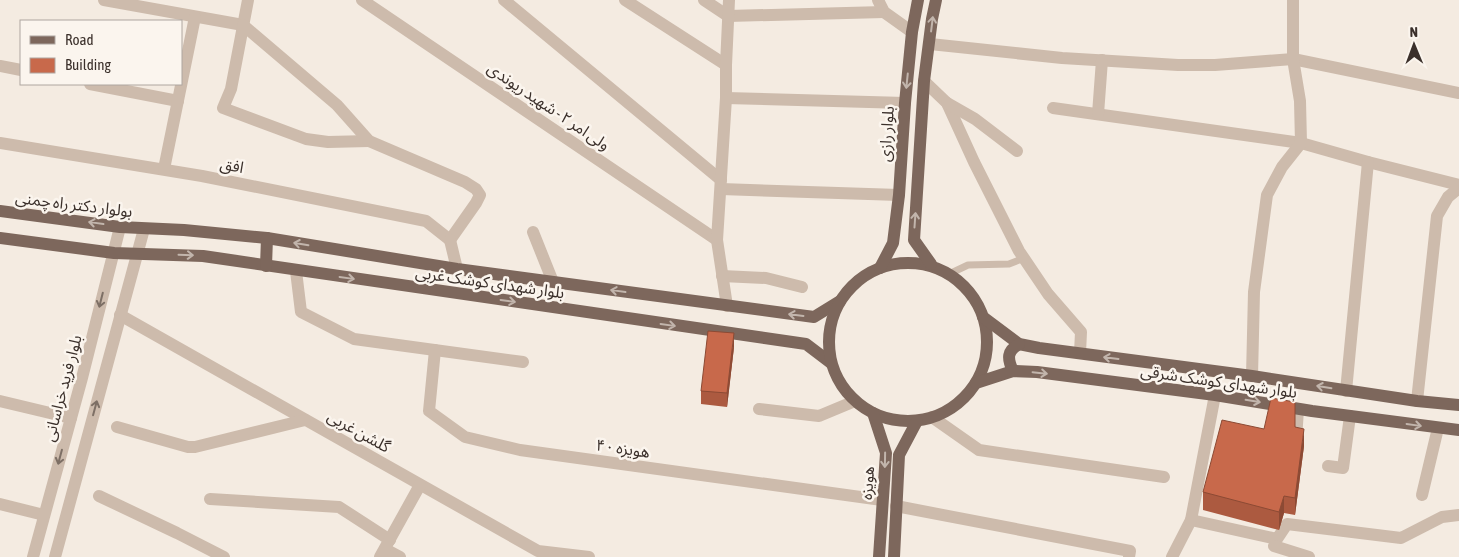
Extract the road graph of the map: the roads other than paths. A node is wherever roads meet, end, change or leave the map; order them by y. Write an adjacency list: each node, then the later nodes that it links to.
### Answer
1 (104, 0): 14 (street)
2 (248, 0): 15 (street)
3 (362, 0): 51 (street, ولی امر ۲ - شهید ریوندی)
4 (626, 0): 21 (street)
5 (704, 0): 13 (street)
6 (729, 0): 13 (street)
7 (878, 0): 12 (street)
8 (918, 0): 16 (main road, بلوار رازی)
9 (936, 0): 17 (main road, one-way to 9)
10 (1294, 0): 18 (street)
11 (507, 1): 40 (street)
12 (884, 12): 13 (street); 16 (street)
13 (728, 16): 21 (street)
14 (195, 17): 15 (street); 23 (street)
15 (244, 25): 34 (street); 34 (street)
16 (912, 32): 30 (main road, بلوار رازی, one-way to 30)
17 (930, 44): 19 (street); 24 (main road)
18 (1293, 59): 19 (street); 27 (street); 36 (street)
19 (1102, 60): 33 (street)
20 (0, 66): 22 (street)
21 (726, 66): 28 (street)
22 (20, 70)
23 (182, 81)
24 (924, 81): 31 (street); 55 (main road, one-way to 24)
25 (95, 85): 29 (street)
26 (181, 85): 29 (street)
27 (1459, 93)
28 (726, 98): 30 (street); 40 (street)
29 (178, 101): 39 (street)
30 (904, 103): 43 (main road, بلوار رازی)
31 (947, 103): 37 (street); 54 (street)
32 (1052, 108): 33 (street)
33 (1098, 114): 36 (street)
34 (369, 141): 50 (street)
35 (0, 143): 39 (street, افق)
36 (1301, 143): 38 (street); 74 (street)
37 (1017, 151)
38 (1368, 162): 41 (street); 78 (street)
39 (164, 169): 50 (street, افق)
40 (721, 184): 43 (street); 51 (street)
41 (1459, 184)
42 (1459, 188): 82 (street)
43 (899, 195): 57 (main road, بلوار رازی)
44 (0, 211): 45 (main road, بولوار دکتر راه چمنی, one-way to 44)
45 (120, 227): 46 (main road, بولوار دکتر راه چمنی); 52 (street, بلوار فرید خراسانی)
46 (144, 229): 49 (main road, بلوار شهدای کوشک غربی); 53 (street)
47 (533, 232): 62 (street)
48 (0, 238): 52 (main road)
49 (267, 238): 56 (main road); 58 (main road, بلوار شهدای کوشک غربی, one-way to 49)
50 (450, 240): 58 (street)
51 (717, 240): 61 (street)
52 (114, 253): 53 (main road); 75 (street, بلوار فرید خراسانی, one-way to 75)
53 (137, 254): 56 (main road, بلوار شهدای کوشک غربی, one-way to 56); 66 (street)
54 (1024, 258): 60 (lane); 70 (street)
55 (931, 264): 57 (main road); 60 (main road)
56 (266, 266): 59 (main road, بلوار شهدای کوشک غربی)
57 (880, 268): 64 (main road)
58 (457, 269): 62 (main road, بلوار شهدای کوشک غربی)
59 (296, 270): 69 (street); 72 (main road, بلوار شهدای کوشک غربی, one-way to 72)
60 (949, 274): 67 (main road)
61 (722, 276): 63 (street); 65 (street)
62 (553, 282): 65 (main road, بلوار شهدای کوشک غربی, one-way to 62)
63 (802, 287)
64 (840, 301): 65 (main road, بلوار شهدای کوشک غربی, one-way to 65); 72 (main road)
65 (727, 306)
66 (120, 315): 77 (street); 90 (street, گلشن غربی)
67 (983, 317): 68 (main road, بلوار شهدای کوشک شرقی); 76 (main road)
68 (1019, 344): 70 (main road, بلوار شهدای کوشک شرقی); 73 (main road)
69 (435, 350): 71 (street); 102 (street, هویزه ۴۰)
70 (1080, 353): 74 (main road, بلوار شهدای کوشک شرقی, one-way to 70)
71 (522, 362)
72 (831, 363): 81 (main road)
73 (1013, 370): 76 (main road, بلوار شهدای کوشک شرقی); 79 (main road, بلوار شهدای کوشک شرقی, one-way to 79)
74 (1252, 376): 78 (main road, بلوار شهدای کوشک شرقی, one-way to 74)
75 (82, 378): 77 (street); 89 (street, بلوار فرید خراسانی)
76 (976, 383): 88 (main road)
77 (101, 384): 112 (street, one-way to 77)
78 (1346, 391): 82 (main road, بلوار شهدای کوشک شرقی)
79 (1215, 395): 85 (main road, بلوار شهدای کوشک شرقی, one-way to 85); 107 (street)
80 (0, 401): 89 (street)
81 (855, 401): 84 (street); 86 (main road)
82 (1417, 401): 83 (main road, بلوار شهدای کوشک شرقی)
83 (1459, 405)
84 (759, 409)
85 (1298, 409): 87 (main road, بلوار شهدای کوشک شرقی); 95 (street)
86 (873, 413): 91 (main road); 102 (main road, هویزه, one-way to 102)
87 (1350, 416): 93 (main road, بلوار شهدای کوشک شرقی, one-way to 93); 96 (street)
88 (932, 417): 91 (main road); 97 (street)
89 (70, 418): 105 (street, بلوار فرید خراسانی, one-way to 105)
90 (305, 420): 92 (street); 98 (street, گلشن غربی)
91 (917, 421): 104 (main road, هویزه)
92 (117, 427)
93 (1438, 428): 94 (main road, بلوار شهدای کوشک شرقی); 99 (street)
94 (1459, 430)
95 (1296, 440)
96 (1328, 466)
97 (1164, 477)
98 (420, 485): 109 (street); 110 (street, گلشن غربی)
99 (1422, 495)
100 (99, 496): 113 (street)
101 (210, 499): 109 (street)
102 (882, 500): 116 (main road, هویزه)
103 (0, 504): 105 (street)
104 (896, 506): 117 (main road, هویزه); 118 (street)
105 (44, 515): 111 (street, بلوار فرید خراسانی)
106 (1459, 515): 108 (street)
107 (1191, 520): 108 (street); 119 (street)
108 (1273, 547): 120 (street)
109 (385, 548): 114 (street)
110 (537, 554): 115 (street, گلشن غربی)
111 (33, 557)
112 (55, 557)
113 (224, 557)
114 (400, 557)
115 (589, 557)
116 (879, 557)
117 (894, 557)
118 (1129, 557)
119 (1172, 557)
120 (1309, 557)

